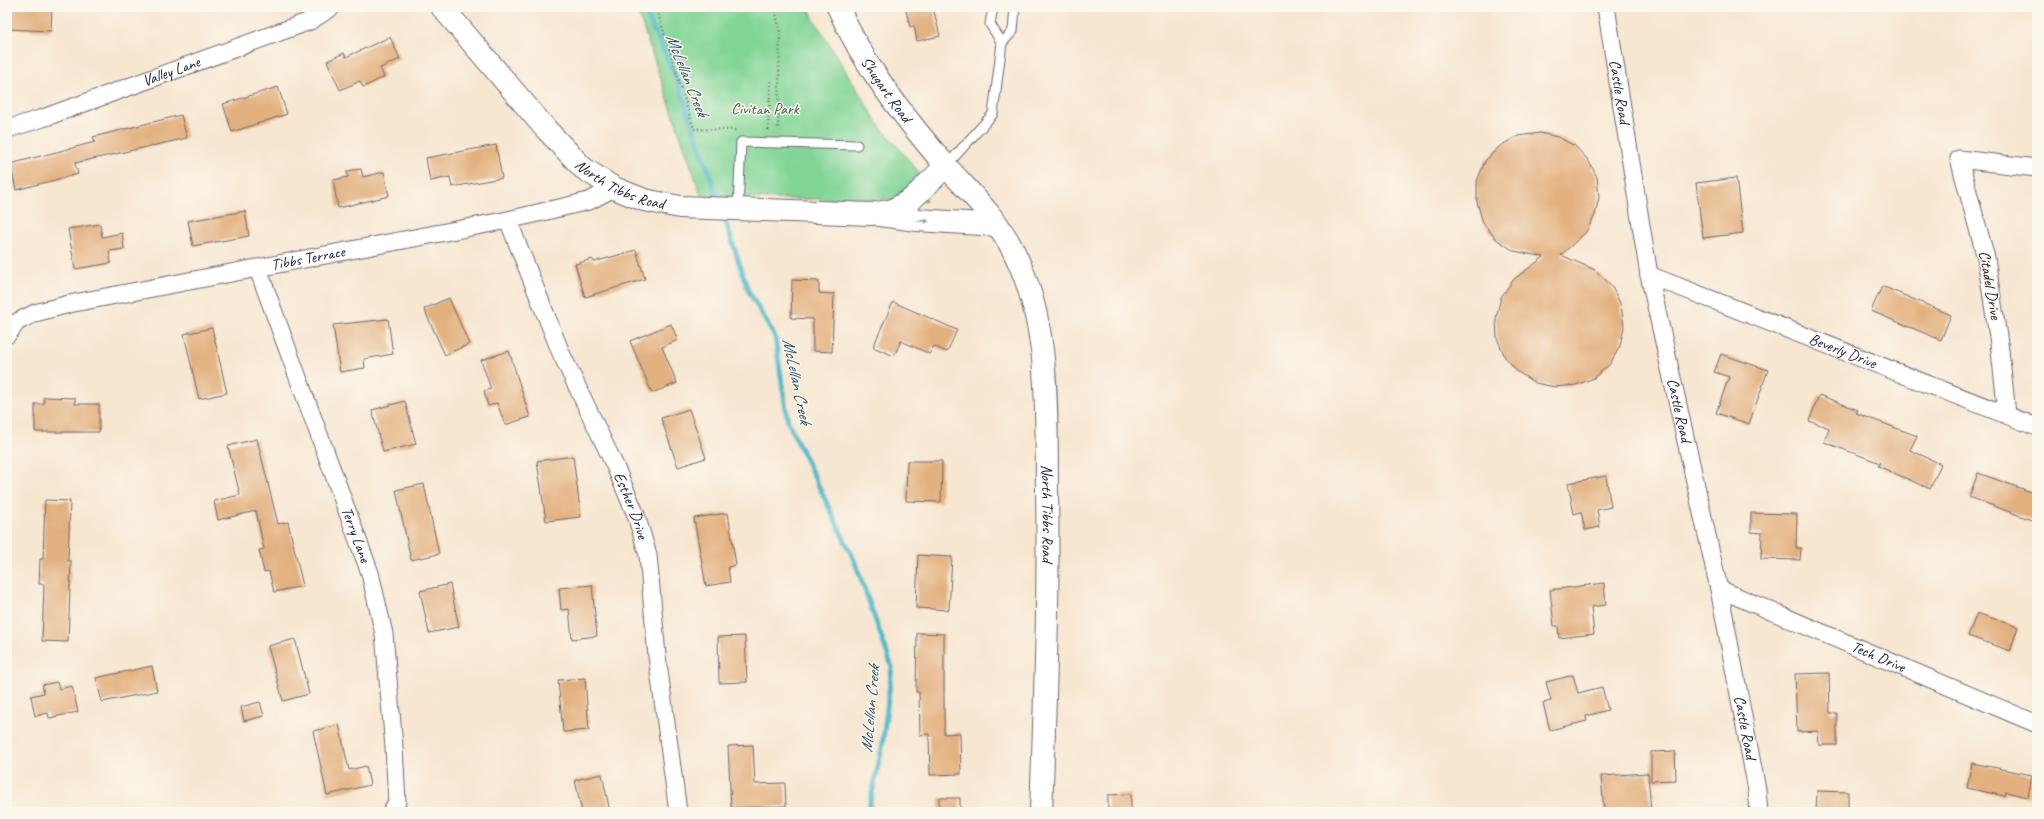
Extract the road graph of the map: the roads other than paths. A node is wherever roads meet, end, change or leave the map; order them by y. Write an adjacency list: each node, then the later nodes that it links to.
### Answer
1 (332, 7): 8 (street, Valley Lane)
2 (442, 7): 12 (street, North Tibbs Road)
3 (838, 7): 10 (street, Shugart Road)
4 (993, 7): 7 (lane)
5 (1015, 7): 7 (lane)
6 (1606, 7): 18 (street, Castle Road)
7 (1002, 43): 10 (lane)
8 (7, 129)
9 (857, 145): 13 (lane)
10 (946, 166): 14 (street, North Tibbs Road); 16 (street, North Tibbs Road)
11 (2037, 168): 20 (street, Citadel Drive)
12 (614, 188): 13 (street, North Tibbs Road); 15 (street, Tibbs Terrace)
13 (736, 209): 14 (street, North Tibbs Road)
14 (870, 214): 16 (street, North Tibbs Road, one-way to 16)
15 (508, 220): 17 (street, Tibbs Terrace); 25 (street, Esther Drive)
16 (998, 224): 26 (street, North Tibbs Road)
17 (258, 269): 19 (street, Tibbs Terrace); 24 (street, Terry Lane)
18 (1649, 275): 20 (street, Beverly Drive); 22 (street, Castle Road)
19 (7, 335)
20 (2007, 414): 21 (street, Beverly Drive)
21 (2037, 427)
22 (1719, 590): 23 (street, Tech Drive); 27 (street, Castle Road)
23 (2037, 724)
24 (391, 812)
25 (678, 812)
26 (1042, 812)
27 (1759, 812)

